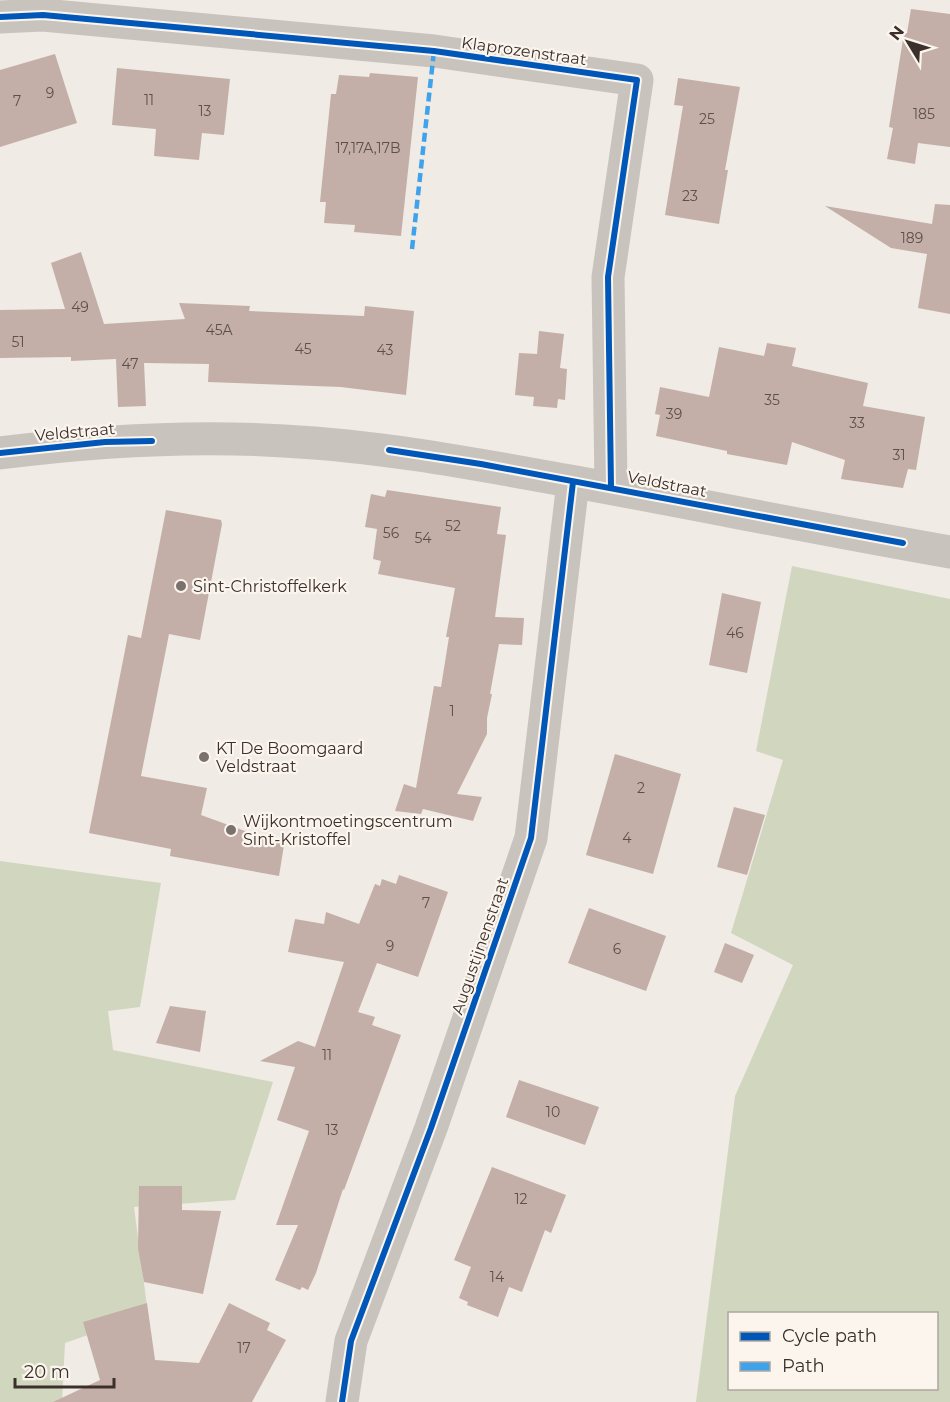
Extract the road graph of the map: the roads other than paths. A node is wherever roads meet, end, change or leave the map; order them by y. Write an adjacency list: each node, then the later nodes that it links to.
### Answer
1 (0, 16): 4 (street, Klaprozenstraat)
2 (0, 453): 3 (street, Veldstraat)
3 (573, 482): 4 (street, Veldstraat); 6 (street, Augustijnenstraat)
4 (611, 487): 5 (street, Veldstraat)
5 (950, 552)
6 (342, 1402)

